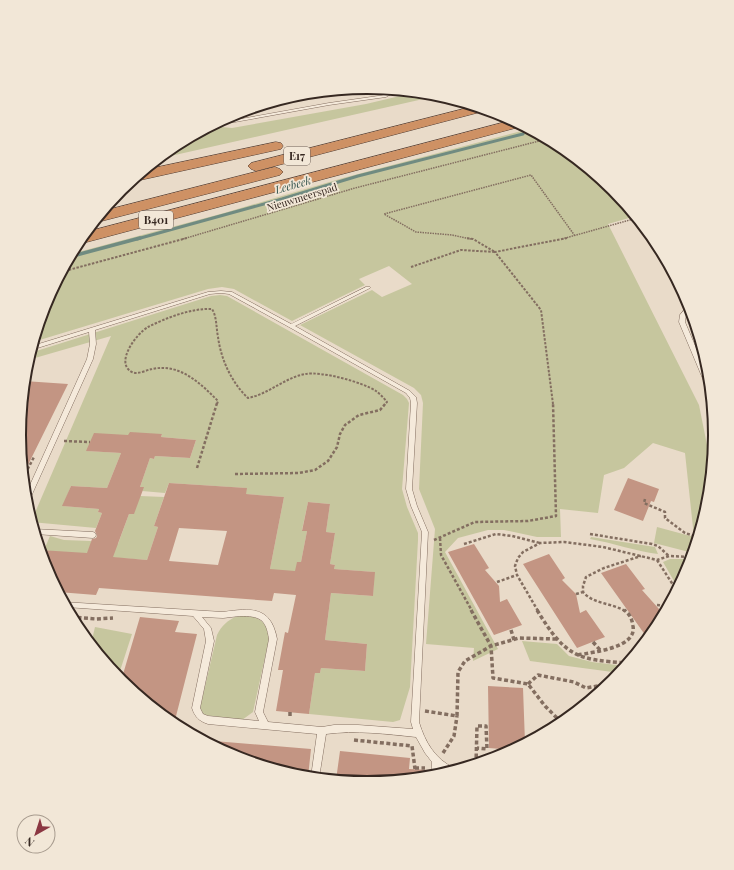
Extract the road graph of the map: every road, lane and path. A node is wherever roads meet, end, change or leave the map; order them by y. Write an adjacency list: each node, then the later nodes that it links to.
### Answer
1 (387, 95): 5 (lane)
2 (447, 104): 8 (highway, E17)
3 (472, 111): 9 (highway, E17)
4 (489, 117): 11 (highway, E17)
5 (235, 121)
6 (509, 125): 10 (highway, E17)
7 (539, 141): 18 (path, Nieuwmeerspad)
8 (148, 174)
9 (121, 199)
10 (189, 210): 13 (highway, E17); 15 (highway, B401)
11 (107, 215)
12 (631, 220): 14 (path)
13 (90, 236)
14 (575, 236): 16 (path); 16 (path)
15 (87, 240)
16 (495, 252): 17 (path); 33 (path)
17 (411, 267)
18 (69, 270)
19 (368, 288): 21 (lane)
20 (685, 312): 24 (lane)
21 (291, 326): 22 (lane); 35 (lane)
22 (92, 330): 23 (lane); 27 (lane)
23 (38, 346)
24 (701, 366)
25 (197, 468): 26 (path)
26 (235, 474)
27 (31, 490)
28 (646, 499): 32 (path)
29 (40, 531): 31 (lane)
30 (590, 534): 38 (path)
31 (93, 535)
32 (693, 535)
33 (440, 538): 35 (path); 54 (path)
34 (540, 543): 36 (path); 37 (path); 41 (path)
35 (424, 544): 60 (lane)
36 (464, 544)
37 (642, 556): 40 (path); 44 (path)
38 (669, 556): 39 (path); 40 (path)
39 (685, 557)
40 (656, 560): 43 (path)
41 (517, 576): 42 (path); 51 (path)
42 (497, 582)
43 (673, 585)
44 (583, 592): 45 (path); 55 (path)
45 (576, 594)
46 (72, 605): 49 (lane)
47 (657, 605): 48 (path)
48 (662, 605)
49 (195, 614): 63 (lane); 63 (lane)
50 (511, 630): 52 (path)
51 (557, 639): 52 (path); 56 (path)
52 (514, 640): 54 (path)
53 (593, 642): 55 (path)
54 (491, 646): 58 (path); 61 (path)
55 (600, 650): 56 (path)
56 (576, 655): 57 (path)
57 (621, 662)
58 (528, 684): 59 (path); 62 (path)
59 (597, 686)
60 (414, 709): 61 (path); 65 (lane)
61 (457, 716): 68 (path)
62 (557, 718)
63 (265, 725): 64 (lane)
64 (322, 731): 65 (lane); 73 (lane)
65 (418, 734): 68 (lane)
66 (477, 748): 66 (path); 67 (path)
67 (476, 758)
68 (436, 761): 69 (lane); 71 (lane)
69 (444, 767)
70 (415, 768): 72 (path)
71 (435, 769)
72 (426, 770)
73 (316, 772)

